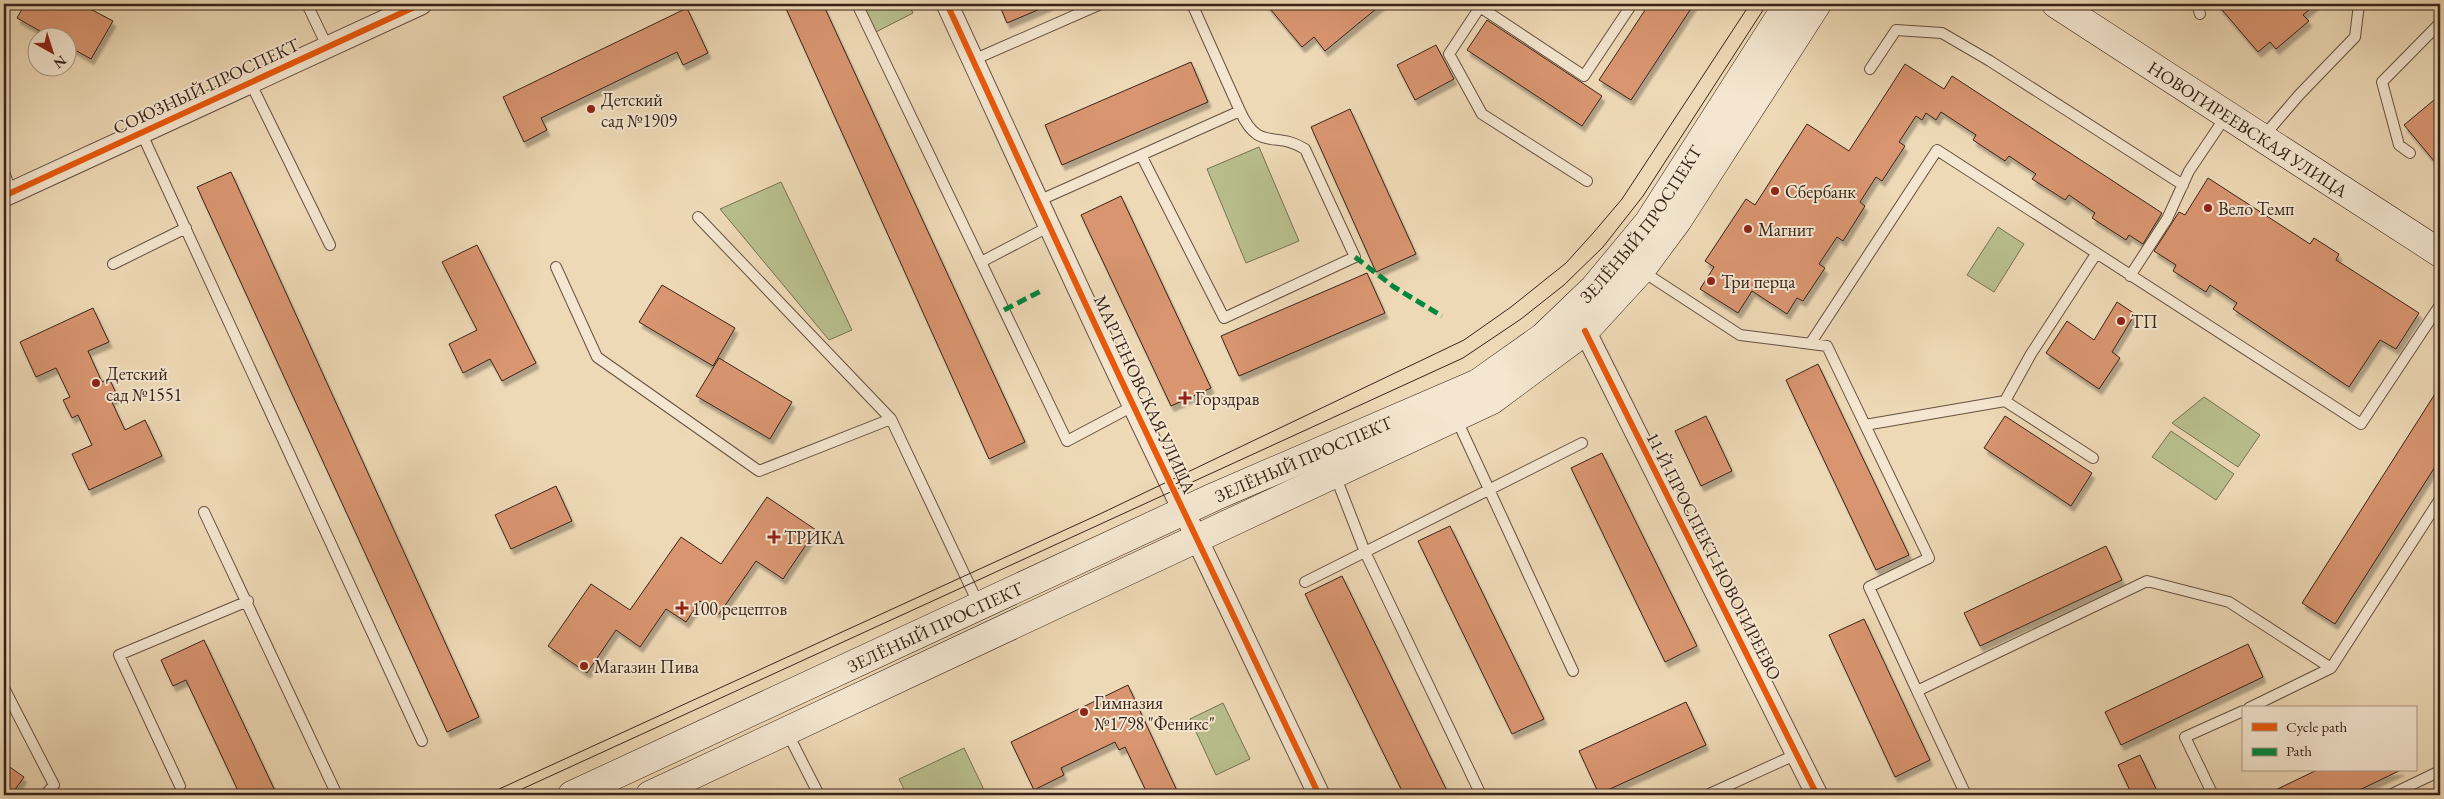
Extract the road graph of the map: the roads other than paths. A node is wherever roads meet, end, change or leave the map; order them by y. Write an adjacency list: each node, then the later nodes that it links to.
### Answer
1 (307, 4): 15 (lane)
2 (420, 4): 15 (street, СОЮЗНЫЙ ПРОСПЕКТ)
3 (857, 4): 36 (lane)
4 (947, 4): 16 (street, МАРТЕНОВСКАЯ УЛИЦА)
5 (1101, 4): 16 (lane)
6 (1192, 4): 19 (lane)
7 (1632, 4): 26 (lane)
8 (1788, 4): 54 (main road, ЗЕЛЁНЫЙ ПРОСПЕКТ)
9 (1817, 4): 39 (main road, ЗЕЛЁНЫЙ ПРОСПЕКТ)
10 (2059, 4): 20 (main road, НОВОГИРЕЕВСКАЯ УЛИЦА)
11 (2197, 4): 13 (lane)
12 (2359, 4): 22 (lane)
13 (2200, 14)
14 (2440, 23): 23 (lane)
15 (327, 46): 18 (street, СОЮЗНЫЙ ПРОСПЕКТ)
16 (973, 60): 29 (street, МАРТЕНОВСКАЯ УЛИЦА)
17 (1870, 69): 27 (lane)
18 (250, 82): 21 (street, СОЮЗНЫЙ ПРОСПЕКТ); 33 (lane)
19 (1240, 110): 24 (lane); 24 (lane)
20 (2226, 115): 22 (main road, НОВОГИРЕЕВСКАЯ УЛИЦА); 27 (lane)
21 (141, 132): 28 (street, СОЮЗНЫЙ ПРОСПЕКТ); 32 (lane)
22 (2263, 137): 34 (main road, НОВОГИРЕЕВСКАЯ УЛИЦА)
23 (2410, 153)
24 (1141, 155): 29 (lane)
25 (4, 172): 28 (lane)
26 (1587, 182)
27 (2183, 186): 40 (lane)
28 (8, 194)
29 (1038, 201): 31 (street, МАРТЕНОВСКАЯ УЛИЦА)
30 (698, 217): 47 (lane)
31 (1050, 226): 36 (lane); 45 (street, МАРТЕНОВСКАЯ УЛИЦА)
32 (186, 228): 37 (lane); 68 (lane)
33 (330, 245)
34 (2440, 253)
35 (2096, 254): 40 (lane); 43 (lane); 44 (lane)
36 (981, 262): 45 (lane)
37 (113, 264)
38 (556, 267): 47 (lane)
39 (1641, 270): 42 (main road, ЗЕЛЁНЫЙ ПРОСПЕКТ); 43 (lane)
40 (2130, 276): 41 (lane)
41 (2440, 305)
42 (1585, 331): 46 (main road, ЗЕЛЁНЫЙ ПРОСПЕКТ); 69 (street, 11-Й ПРОСПЕКТ НОВОГИРЕЕВО)
43 (1810, 344): 48 (lane)
44 (2005, 401): 48 (lane); 50 (lane)
45 (1133, 406): 54 (street, МАРТЕНОВСКАЯ УЛИЦА)
46 (1455, 418): 51 (main road, ЗЕЛЁНЫЙ ПРОСПЕКТ); 52 (lane)
47 (891, 419): 60 (lane)
48 (1865, 425): 64 (lane)
49 (1582, 443): 52 (lane)
50 (2093, 458)
51 (1334, 474): 56 (main road, ЗЕЛЁНЫЙ ПРОСПЕКТ); 57 (lane)
52 (1489, 490): 57 (lane); 62 (lane)
53 (2440, 499): 61 (lane)
54 (1183, 511): 56 (street, МАРТЕНОВСКАЯ УЛИЦА); 60 (main road, ЗЕЛЁНЫЙ ПРОСПЕКТ)
55 (204, 512): 59 (lane)
56 (1198, 539): 67 (main road, ЗЕЛЁНЫЙ ПРОСПЕКТ); 77 (street, МАРТЕНОВСКАЯ УЛИЦА)
57 (1365, 552): 58 (lane); 78 (lane)
58 (1305, 582)
59 (248, 601): 71 (lane); 73 (lane)
60 (980, 605): 74 (main road, ЗЕЛЁНЫЙ ПРОСПЕКТ)
61 (2331, 668): 64 (lane); 65 (lane)
62 (1574, 671)
63 (4, 688): 72 (lane)
64 (1917, 691): 81 (lane)
65 (2253, 706)
66 (2242, 711): 82 (lane)
67 (786, 731): 75 (main road, ЗЕЛЁНЫЙ ПРОСПЕКТ); 76 (lane)
68 (422, 741)
69 (1797, 754): 79 (lane); 80 (street, 11-Й ПРОСПЕКТ НОВОГИРЕЕВО)
70 (2440, 771): 83 (lane)
71 (180, 786)
72 (45, 795)
73 (337, 795)
74 (572, 795)
75 (650, 795)
76 (819, 795)
77 (1319, 795)
78 (1481, 795)
79 (1706, 795)
80 (1817, 795)
81 (1966, 795)
82 (2213, 795)
83 (2390, 795)

